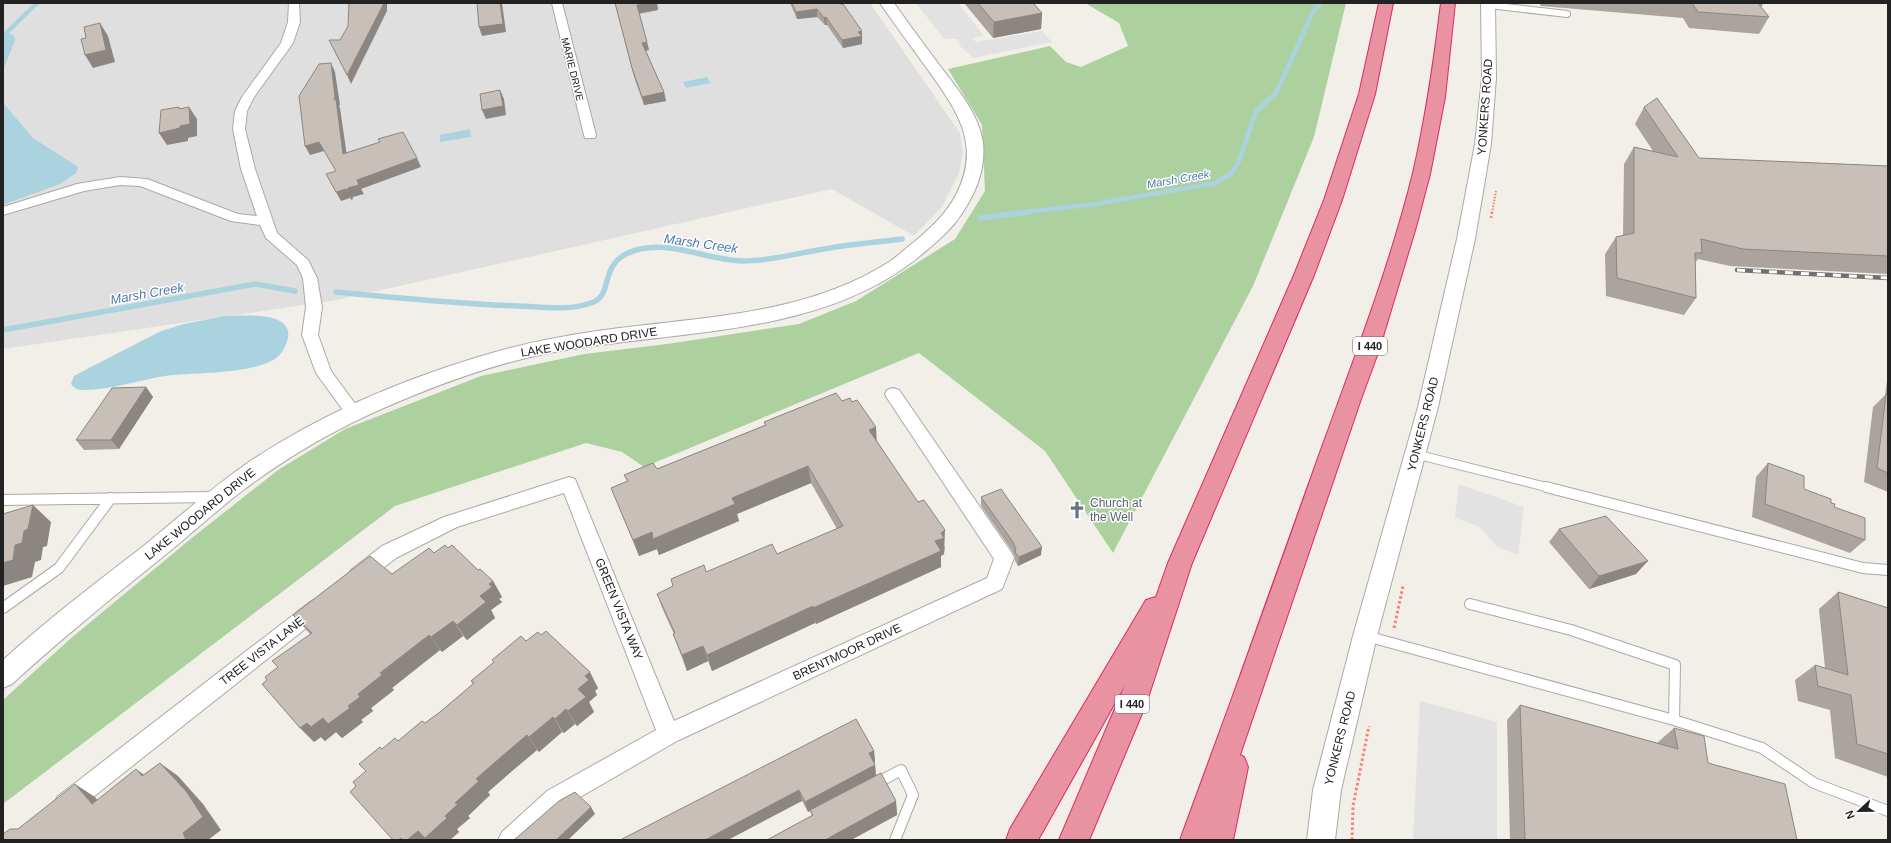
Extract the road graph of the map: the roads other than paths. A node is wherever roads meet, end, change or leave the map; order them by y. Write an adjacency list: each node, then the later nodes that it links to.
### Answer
1 (294, 3): 10 (street)
2 (556, 3): 8 (street, MARIE DRIVE)
3 (887, 3): 12 (street, LAKE WOODARD DRIVE)
4 (1386, 3): 18 (highway, I 440)
5 (1448, 3): 24 (highway, I 440)
6 (1488, 4): 7 (lane); 13 (street, YONKERS ROAD)
7 (1566, 14)
8 (590, 135)
9 (3, 211): 10 (street)
10 (265, 221): 12 (street)
11 (893, 394): 26 (street, BRENTMOOR DRIVE)
12 (354, 413): 15 (street, LAKE WOODARD DRIVE)
13 (1415, 454): 19 (lane); 22 (street, YONKERS ROAD)
14 (569, 484): 26 (street, GREEN VISTA WAY); 29 (street, TREE VISTA LANE)
15 (217, 497): 16 (lane); 23 (street, LAKE WOODARD DRIVE)
16 (111, 498): 17 (lane); 21 (lane)
17 (3, 500)
18 (1180, 563): 32 (highway); 33 (highway, I 440)
19 (1888, 570)
20 (1470, 604): 25 (lane)
21 (3, 608)
22 (1365, 636): 25 (lane); 36 (street, YONKERS ROAD)
23 (3, 676)
24 (1253, 679): 34 (highway, I 440); 35 (highway)
25 (1674, 720): 28 (lane)
26 (669, 734): 30 (street, BRENTMOOR DRIVE)
27 (866, 789): 31 (lane)
28 (1888, 811)
29 (50, 816)
30 (510, 840)
31 (896, 840)
32 (1021, 840)
33 (1074, 840)
34 (1195, 840)
35 (1218, 840)
36 (1321, 840)

